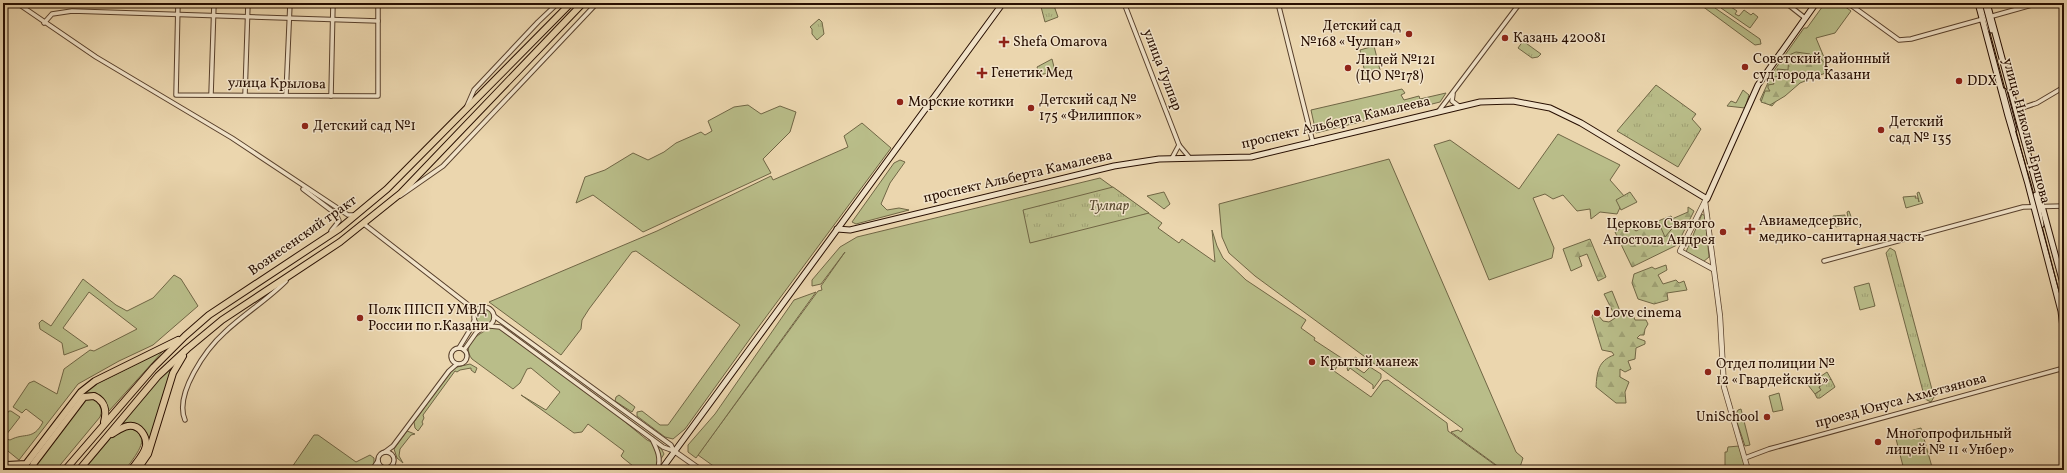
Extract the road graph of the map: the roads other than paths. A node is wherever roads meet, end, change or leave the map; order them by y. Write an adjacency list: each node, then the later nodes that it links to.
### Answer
1 (17, 3): 30 (street)
2 (178, 3): 22 (street)
3 (214, 3): 23 (street)
4 (248, 3): 24 (street)
5 (290, 3): 25 (street)
6 (333, 3): 28 (street)
7 (378, 3): 29 (street)
8 (558, 3): 41 (street)
9 (571, 3): 41 (main road, Вознесенский тракт)
10 (583, 3): 49 (main road, Вознесенский тракт)
11 (597, 3): 49 (street)
12 (1003, 3): 54 (main road)
13 (1124, 3): 43 (street, улица Тулпар)
14 (1278, 3): 42 (street)
15 (1520, 3): 33 (street)
16 (1786, 3): 26 (street)
17 (1816, 3): 26 (main road)
18 (1848, 3): 27 (street)
19 (1978, 3): 27 (main road, улица Николая Ершова)
20 (1985, 3): 27 (main road)
21 (2039, 3): 27 (street)
22 (178, 15): 23 (street); 30 (street); 35 (street, улица Крылова)
23 (213, 16): 24 (street); 35 (street)
24 (248, 17): 25 (street); 34 (street)
25 (290, 18): 28 (street); 36 (street)
26 (1804, 18): 48 (main road)
27 (1987, 18): 31 (main road, улица Николая Ершова); 51 (main road, улица Николая Ершова)
28 (333, 20): 29 (street); 37 (street)
29 (378, 21): 37 (street, улица Крылова)
30 (44, 23): 47 (street)
31 (2004, 70): 39 (main road, улица Николая Ершова); 46 (main road)
32 (2064, 87): 39 (street)
33 (1455, 90): 38 (street); 40 (street)
34 (245, 94): 35 (street, улица Крылова); 36 (street, улица Крылова)
35 (211, 95)
36 (286, 95): 37 (street, улица Крылова)
37 (331, 96)
38 (1460, 107): 40 (main road, проспект Альберта Камалеева); 48 (main road, проспект Альберта Камалеева)
39 (2016, 110): 46 (main road, улица Николая Ершова)
40 (1437, 112): 42 (main road, проспект Альберта Камалеева)
41 (463, 115): 52 (main road, Вознесенский тракт)
42 (1313, 143): 44 (main road, проспект Альберта Камалеева)
43 (1179, 145): 44 (street, улица Тулпар); 45 (street)
44 (1189, 157): 45 (main road, проспект Альберта Камалеева)
45 (1172, 158): 54 (main road, проспект Альберта Камалеева)
46 (2030, 160): 51 (main road)
47 (292, 180): 52 (street); 55 (street)
48 (1706, 200): 56 (street); 58 (street)
49 (391, 202): 53 (main road, Вознесенский тракт)
50 (2064, 206): 51 (street)
51 (2038, 207): 57 (street); 61 (main road, улица Николая Ершова); 68 (main road, улица Николая Ершова)
52 (358, 214): 55 (main road, Вознесенский тракт)
53 (364, 224): 60 (main road, Вознесенский тракт); 62 (street)
54 (837, 229): 81 (main road)
55 (325, 238): 67 (main road, Вознесенский тракт)
56 (1712, 258): 58 (street); 59 (street)
57 (1824, 261)
58 (1702, 263): 59 (street)
59 (1713, 269): 84 (street)
60 (291, 275): 70 (main road, Вознесенский тракт); 76 (street)
61 (2064, 287)
62 (476, 311): 63 (street); 64 (street)
63 (494, 316): 65 (street); 81 (street)
64 (474, 320): 66 (street); 69 (street)
65 (490, 326): 66 (street); 78 (street)
66 (483, 327): 71 (street)
67 (185, 336): 77 (main road, Вознесенский тракт); 86 (main road)
68 (2064, 336)
69 (459, 348): 71 (street); 72 (street)
70 (186, 349): 79 (main road, Вознесенский тракт); 93 (main road)
71 (464, 350): 73 (street)
72 (451, 359): 73 (street); 75 (street)
73 (457, 364): 75 (street)
74 (2064, 368): 84 (street, проезд Юнуса Ахметзянова)
75 (449, 371): 80 (street)
76 (185, 420)
77 (103, 424): 89 (main road); 90 (main road, Вознесенский тракт)
78 (651, 438): 81 (street); 95 (street)
79 (106, 439): 91 (main road, Вознесенский тракт); 92 (main road)
80 (393, 446): 82 (street); 83 (street)
81 (674, 451): 96 (main road); 97 (street)
82 (385, 452): 83 (street); 85 (street)
83 (392, 454): 87 (street)
84 (1745, 458): 98 (street)
85 (378, 461): 87 (street); 94 (street)
86 (5, 463): 88 (main road)
87 (384, 468): 94 (street)
88 (14, 470)
89 (31, 470)
90 (65, 470)
91 (79, 470)
92 (131, 470)
93 (137, 470)
94 (374, 470)
95 (657, 470)
96 (661, 470)
97 (701, 470)
98 (1748, 470)

